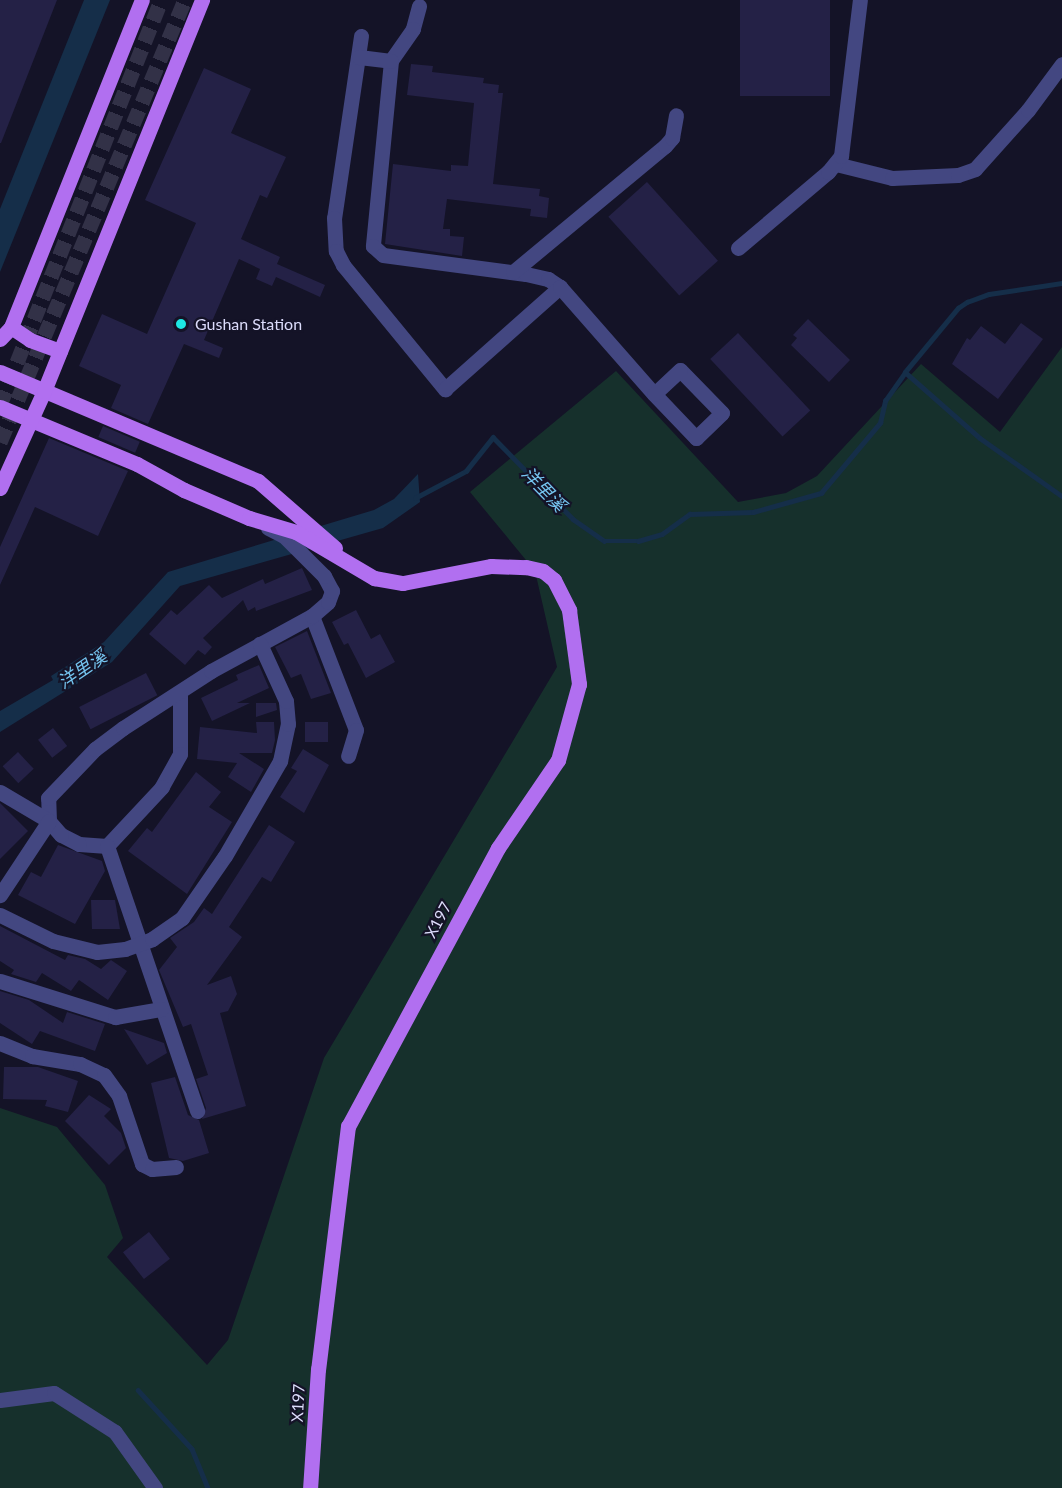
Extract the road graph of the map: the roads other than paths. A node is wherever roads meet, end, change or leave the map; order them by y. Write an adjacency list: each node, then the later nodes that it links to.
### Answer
1 (142, 0): 14 (main road)
2 (202, 0): 16 (main road)
3 (860, 0): 10 (street)
4 (419, 6): 7 (street)
5 (361, 36): 6 (street)
6 (359, 57): 7 (street); 13 (street)
7 (392, 61): 12 (street)
8 (1062, 64): 10 (street)
9 (676, 115): 12 (street)
10 (836, 164): 11 (street)
11 (738, 248)
12 (513, 272): 13 (street)
13 (560, 287): 19 (street)
14 (11, 327): 15 (main road); 16 (main road)
15 (0, 339)
16 (60, 351): 18 (main road)
17 (0, 372): 18 (main road)
18 (44, 391): 21 (main road); 24 (main road)
19 (654, 394): 19 (street)
20 (0, 407): 21 (main road)
21 (31, 419): 22 (main road); 23 (main road)
22 (0, 488)
23 (290, 534): 24 (main road); 25 (street)
24 (335, 552): 42 (main road, X197 / X197)
25 (312, 616): 26 (street); 28 (street)
26 (260, 644): 27 (street); 34 (street)
27 (180, 692): 30 (street); 31 (street)
28 (348, 756)
29 (0, 792): 30 (street)
30 (49, 821): 31 (street); 32 (street)
31 (107, 846): 34 (street)
32 (0, 895)
33 (0, 915): 34 (street)
34 (139, 944): 36 (street)
35 (0, 981): 36 (street)
36 (161, 1009): 38 (street)
37 (0, 1043): 39 (street)
38 (197, 1111)
39 (176, 1167)
40 (0, 1400): 41 (street)
41 (155, 1488)
42 (310, 1488)

